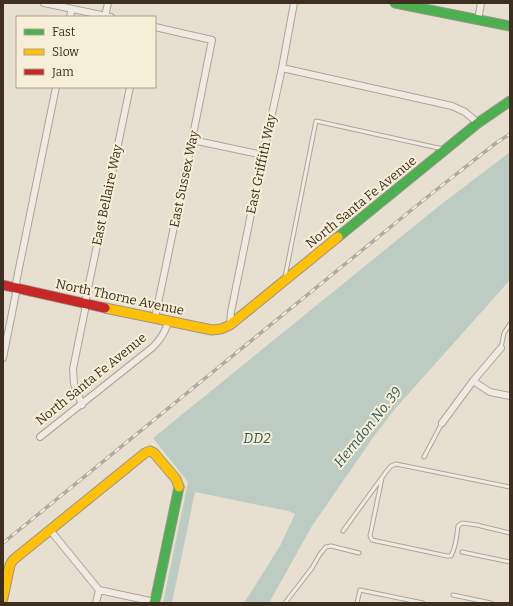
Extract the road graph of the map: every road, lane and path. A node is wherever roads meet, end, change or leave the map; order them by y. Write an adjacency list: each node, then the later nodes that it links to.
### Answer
1 (44, 3): 6 (street)
2 (108, 3): 8 (street)
3 (294, 3): 12 (street, East Griffith Way)
4 (395, 3): 9 (street)
5 (481, 3): 9 (street)
6 (72, 9): 7 (street); 8 (street)
7 (70, 16)
8 (108, 16)
9 (478, 20): 10 (street)
10 (510, 26)
11 (156, 27): 17 (street, East Sussex Way)
12 (282, 68): 16 (street); 19 (street, East Griffith Way)
13 (56, 88): 22 (street)
14 (130, 88): 23 (street, East Bellaire Way)
15 (510, 101): 16 (street, North Santa Fe Avenue)
16 (478, 123): 18 (street, North Santa Fe Avenue)
17 (192, 140): 19 (street); 24 (street, East Sussex Way)
18 (446, 149): 20 (street, North Santa Fe Avenue); 20 (lane)
19 (263, 155): 27 (street, East Griffith Way)
20 (284, 280): 27 (street, North Santa Fe Avenue)
21 (3, 285): 22 (street, North Thorne Avenue)
22 (16, 288): 23 (street, North Thorne Avenue); 29 (street)
23 (85, 304): 24 (street, North Thorne Avenue); 32 (street, East Bellaire Way)
24 (155, 318): 25 (street, North Thorne Avenue)
25 (168, 321): 27 (street, North Thorne Avenue); 32 (street, North Santa Fe Avenue)
26 (510, 324): 28 (lane)
27 (230, 325)
28 (501, 348): 30 (street)
29 (3, 358)
30 (473, 381): 31 (street); 33 (street)
31 (510, 396)
32 (82, 405): 34 (street, North Santa Fe Avenue)
33 (442, 423): 35 (lane)
34 (40, 437)
35 (424, 457)
36 (382, 478): 37 (lane); 39 (lane); 40 (lane)
37 (510, 487)
38 (50, 530): 44 (street); 46 (street); 47 (street)
39 (343, 531)
40 (510, 533)
41 (462, 552): 43 (lane)
42 (359, 553): 49 (lane)
43 (510, 562)
44 (99, 590): 47 (street); 48 (street)
45 (453, 595): 52 (lane)
46 (3, 598)
47 (154, 602)
48 (96, 603)
49 (285, 603)
50 (357, 603): 51 (lane)
51 (422, 603)
52 (491, 603)

